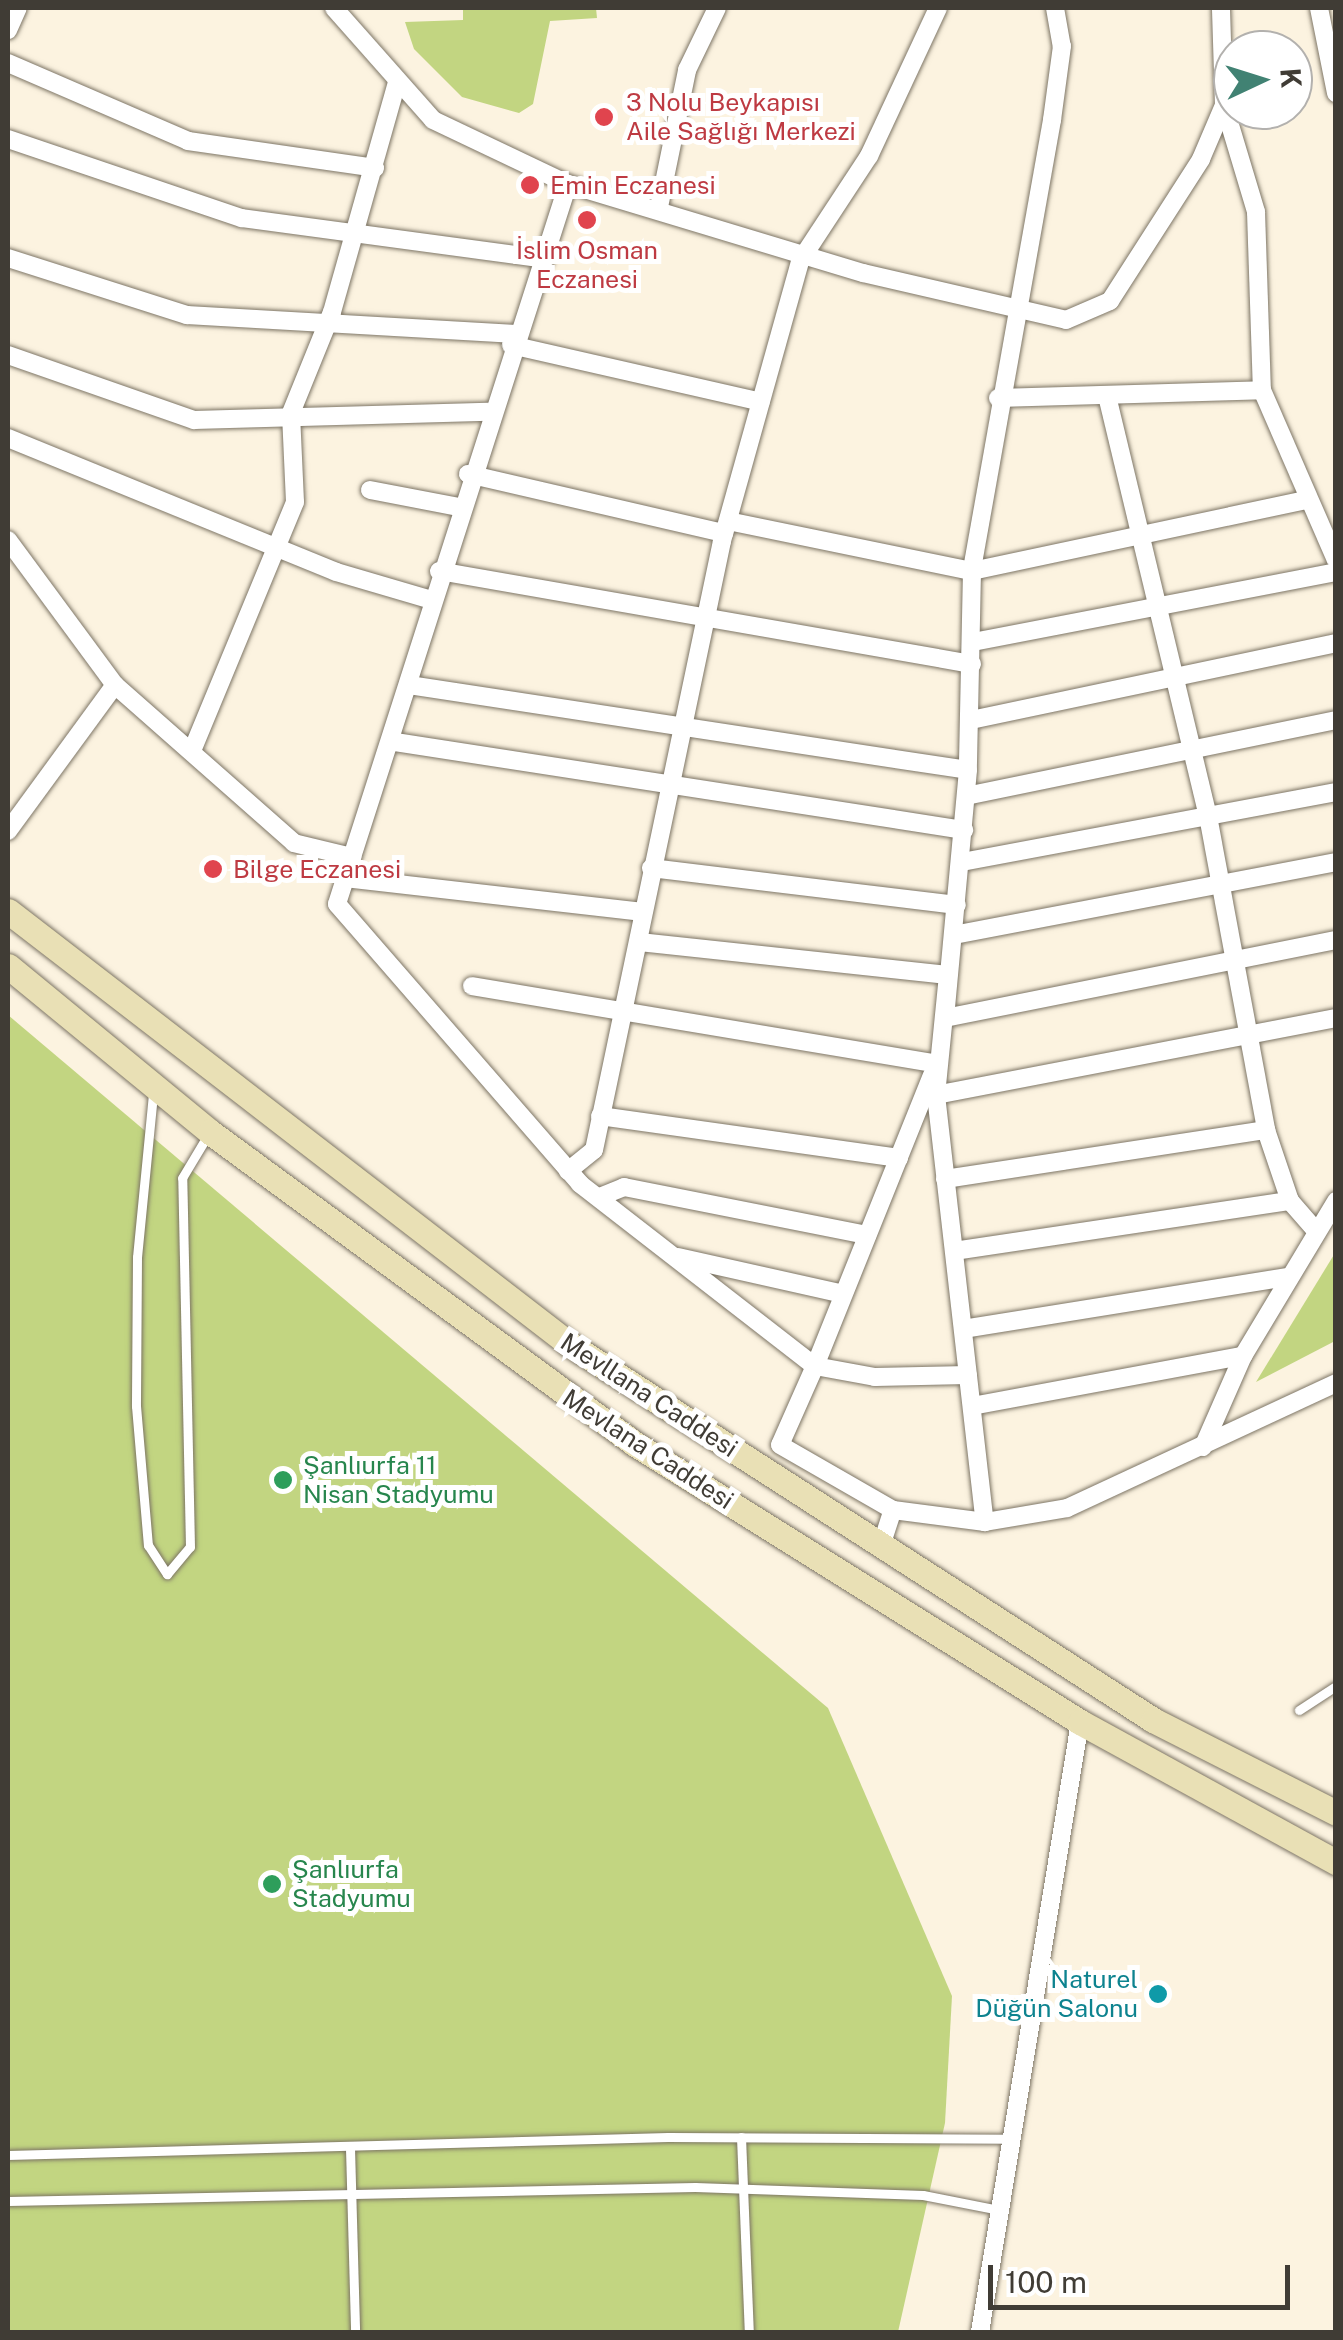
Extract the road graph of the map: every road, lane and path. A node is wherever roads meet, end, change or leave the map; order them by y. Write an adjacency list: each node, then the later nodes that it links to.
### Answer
1 (18, 8): 7 (street)
2 (334, 8): 9 (street)
3 (717, 8): 16 (street)
4 (938, 8): 18 (street)
5 (1054, 8): 21 (street)
6 (1319, 8): 10 (street)
7 (8, 30)
8 (8, 63): 14 (street)
9 (396, 82): 14 (street); 15 (street)
10 (1336, 93)
11 (1213, 130): 21 (street)
12 (1231, 130): 25 (street)
13 (8, 139): 17 (street)
14 (375, 168): 17 (street)
15 (568, 184): 16 (street); 20 (street)
16 (659, 207): 18 (street)
17 (354, 233): 20 (street); 22 (street)
18 (805, 249): 21 (street); 28 (street)
19 (8, 258): 22 (street)
20 (545, 260): 23 (street)
21 (1016, 307): 26 (street)
22 (324, 324): 23 (street); 30 (street)
23 (513, 340): 28 (street); 29 (street)
24 (8, 354): 30 (street)
25 (1262, 390): 27 (street); 34 (street)
26 (998, 398): 27 (street); 42 (street)
27 (1108, 400): 37 (street)
28 (761, 402): 36 (street)
29 (488, 412): 30 (street); 32 (street)
30 (291, 413): 39 (street)
31 (8, 438): 39 (street)
32 (468, 474): 35 (street); 36 (street)
33 (370, 490): 35 (street)
34 (1307, 500): 37 (street); 40 (street)
35 (459, 507): 41 (street)
36 (726, 527): 42 (street); 46 (street)
37 (1143, 537): 42 (street); 45 (street)
38 (8, 540): 51 (street)
39 (278, 549): 44 (street); 57 (street)
40 (1336, 560)
41 (439, 571): 44 (street); 46 (street)
42 (972, 571): 47 (street)
43 (1336, 572): 45 (street)
44 (432, 600): 52 (street)
45 (1156, 610): 47 (street); 50 (street)
46 (706, 618): 49 (street); 55 (street)
47 (973, 642): 49 (street)
48 (1336, 644): 50 (street)
49 (972, 664): 53 (street)
50 (1172, 676): 53 (street); 58 (street)
51 (115, 685): 57 (street); 65 (street)
52 (409, 685): 55 (street); 56 (street)
53 (971, 720): 59 (street)
54 (1336, 720): 58 (street)
55 (683, 725): 59 (street); 60 (street)
56 (395, 742): 60 (street); 66 (street)
57 (194, 746): 66 (street)
58 (1190, 748): 62 (street); 63 (street)
59 (968, 770): 62 (street)
60 (667, 790): 64 (street); 69 (street)
61 (1336, 792): 63 (street)
62 (966, 796): 64 (street)
63 (1208, 816): 67 (street); 71 (street)
64 (964, 830): 67 (street)
65 (8, 831)
66 (352, 856): 70 (street)
67 (962, 862): 72 (street)
68 (1336, 862): 71 (street)
69 (651, 868): 72 (street); 74 (street)
70 (345, 878): 74 (street); 92 (street)
71 (1220, 884): 75 (street); 78 (street)
72 (957, 905): 75 (street)
73 (8, 911): 112 (main road, Mevllana Caddesi)
74 (643, 912): 77 (street)
75 (954, 935): 82 (street)
76 (1336, 940): 78 (street)
77 (639, 942): 81 (street); 82 (street)
78 (1234, 960): 82 (street); 84 (street)
79 (8, 966): 86 (main road, Mevlana Caddesi)
80 (472, 986): 81 (street)
81 (625, 1018): 85 (street); 88 (street)
82 (944, 1018): 85 (street)
83 (1336, 1018): 84 (street)
84 (1249, 1036): 87 (street); 89 (street)
85 (934, 1067): 87 (street); 91 (street)
86 (154, 1086): 90 (main road, Mevlana Caddesi); 90 (lane)
87 (936, 1096): 93 (street)
88 (600, 1116): 91 (street); 92 (street)
89 (1266, 1130): 93 (street); 95 (street)
90 (210, 1132): 115 (main road, Mevlana Caddesi)
91 (899, 1158): 98 (street)
92 (568, 1171): 94 (street)
93 (945, 1178): 99 (street)
94 (602, 1196): 98 (street); 100 (street)
95 (1290, 1200): 97 (street); 99 (street)
96 (1336, 1202): 97 (street)
97 (1315, 1230): 101 (street)
98 (867, 1235): 102 (street)
99 (954, 1252): 103 (street)
100 (675, 1256): 102 (street); 105 (street)
101 (1288, 1277): 103 (street); 104 (street)
102 (844, 1294): 105 (street)
103 (963, 1330): 106 (street)
104 (1243, 1356): 108 (street); 109 (street)
105 (815, 1366): 106 (street); 110 (street)
106 (968, 1375): 108 (street)
107 (1336, 1382): 109 (street)
108 (972, 1406): 111 (street)
109 (1203, 1448): 111 (street)
110 (893, 1510): 111 (street); 112 (street)
111 (985, 1522)
112 (881, 1546): 116 (main road, Mevllana Caddesi)
113 (1336, 1686): 114 (lane)
114 (1300, 1710)
115 (1080, 1722): 117 (main road, Mevlana Caddesi); 119 (street)
116 (1336, 1814)
117 (1336, 1862)
118 (741, 2138): 119 (lane); 120 (lane); 122 (lane)
119 (1011, 2140): 125 (street)
120 (350, 2148): 121 (lane); 123 (lane)
121 (8, 2155)
122 (743, 2189): 123 (lane); 125 (lane); 127 (lane)
123 (352, 2195): 124 (lane); 126 (lane)
124 (8, 2201)
125 (1000, 2210): 128 (street)
126 (355, 2332)
127 (748, 2332)
128 (980, 2332)

